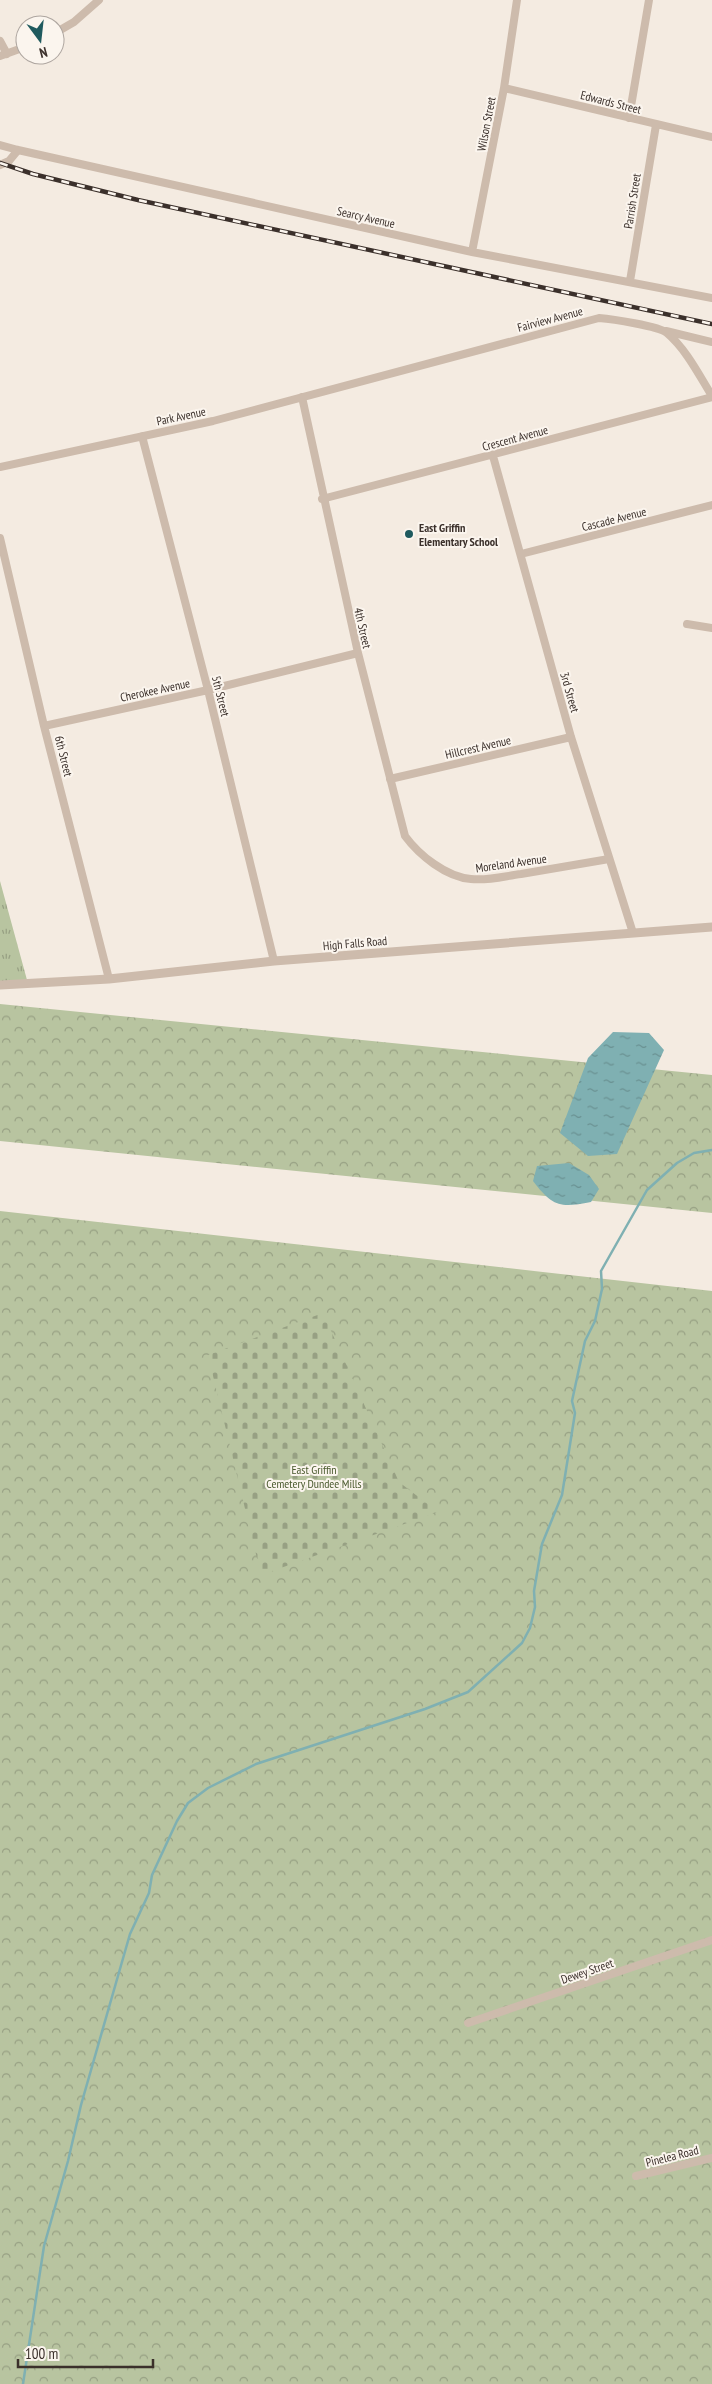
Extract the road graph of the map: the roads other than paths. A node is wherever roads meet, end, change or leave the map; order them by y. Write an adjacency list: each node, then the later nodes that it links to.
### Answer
1 (99, 0): 4 (street)
2 (516, 0): 7 (street, Wilson Street)
3 (649, 0): 8 (street)
4 (65, 27)
5 (0, 40): 6 (street)
6 (4, 55)
7 (504, 88): 8 (street, Edwards Street); 14 (street, Wilson Street)
8 (629, 118): 9 (street, Edwards Street)
9 (656, 125): 10 (street, Edwards Street); 15 (street, Parrish Street)
10 (712, 137)
11 (0, 145): 12 (street, Searcy Avenue)
12 (18, 150): 13 (street); 14 (street, Searcy Avenue)
13 (0, 165)
14 (472, 252): 15 (street, Searcy Avenue)
15 (630, 281): 16 (street, Searcy Avenue)
16 (712, 298)
17 (666, 331): 18 (street, Fairview Avenue); 19 (street, Fairview Avenue); 20 (street)
18 (712, 342)
19 (365, 381): 21 (street, Park Avenue)
20 (712, 396): 23 (street, Crescent Avenue)
21 (302, 397): 22 (street, Park Avenue); 25 (street, 4th Street)
22 (142, 436): 24 (street, Park Avenue); 32 (street, 5th Street)
23 (493, 456): 25 (street, Crescent Avenue); 28 (street, 3rd Street)
24 (0, 467)
25 (322, 499): 31 (street, 4th Street)
26 (712, 505): 28 (street, Cascade Avenue)
27 (0, 538): 33 (street, 6th Street)
28 (521, 554): 34 (street, 3rd Street)
29 (687, 624): 30 (street)
30 (712, 628)
31 (358, 652): 32 (street, Cherokee Avenue); 35 (street, 4th Street)
32 (208, 690): 33 (street, Cherokee Avenue); 40 (street, 5th Street)
33 (44, 726): 41 (street, 6th Street)
34 (571, 737): 35 (street, Hillcrest Avenue); 37 (street, 3rd Street)
35 (390, 779): 36 (street, 4th Street)
36 (422, 855): 37 (street, Moreland Avenue)
37 (609, 859): 39 (street, 3rd Street)
38 (712, 927): 39 (street, High Falls Road)
39 (633, 933): 40 (street, High Falls Road)
40 (274, 962): 41 (street, High Falls Road)
41 (109, 980): 42 (street, High Falls Road)
42 (0, 985)
43 (712, 1940): 44 (street, Dewey Street)
44 (468, 2023)
45 (712, 2158): 46 (street, Pinelea Road)
46 (636, 2176)

